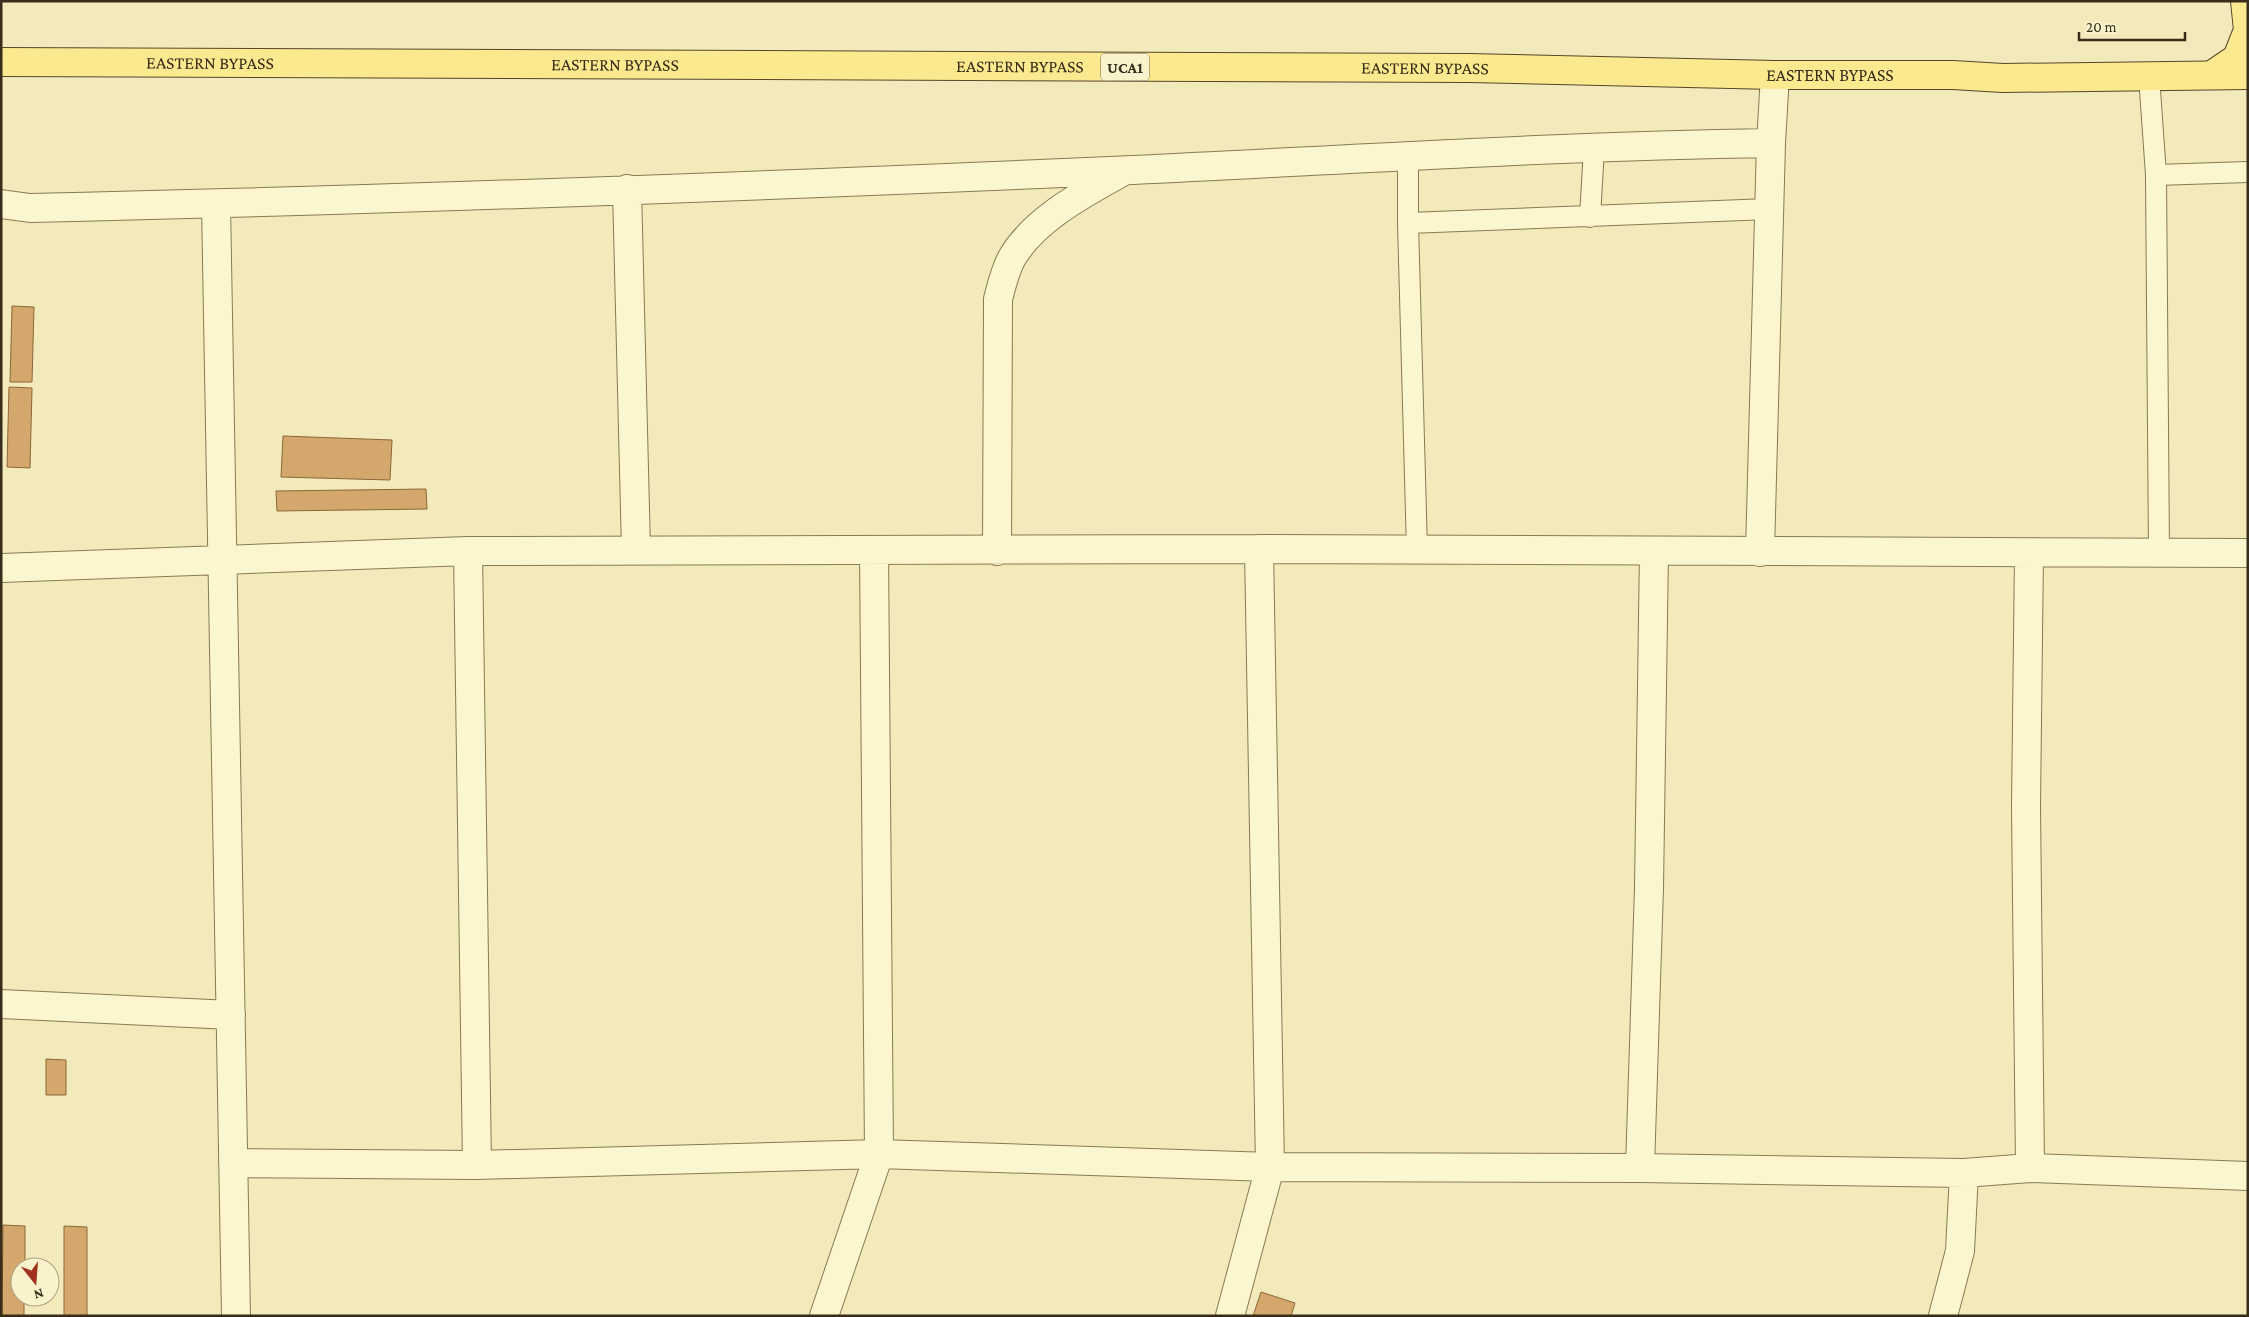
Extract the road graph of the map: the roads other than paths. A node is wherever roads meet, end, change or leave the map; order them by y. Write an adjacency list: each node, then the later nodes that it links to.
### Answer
1 (2245, 1): 3 (main road)
2 (1, 62): 4 (main road, EASTERN BYPASS / UCA1)
3 (2212, 74): 5 (main road, EASTERN BYPASS / UCA1); 6 (main road, EASTERN BYPASS / UCA1)
4 (1775, 75): 6 (main road, EASTERN BYPASS / UCA1); 7 (street)
5 (2248, 75)
6 (2149, 76): 12 (lane)
7 (1771, 143): 8 (street); 16 (street)
8 (1594, 148): 9 (street); 17 (lane)
9 (1408, 157): 10 (street); 18 (lane)
10 (1125, 170): 13 (street); 22 (street)
11 (2248, 172): 12 (lane)
12 (2156, 175): 28 (lane)
13 (628, 189): 15 (street); 20 (street)
14 (1, 204): 15 (street)
15 (216, 204): 30 (street)
16 (1769, 209): 17 (lane); 26 (street)
17 (1590, 217): 18 (lane)
18 (1408, 223): 23 (lane)
19 (1259, 549): 22 (street); 23 (street); 37 (street)
20 (636, 550): 21 (street); 24 (street)
21 (874, 550): 22 (street); 34 (street)
22 (997, 550)
23 (1417, 550): 25 (street)
24 (468, 551): 30 (street); 36 (street)
25 (1654, 551): 26 (street); 38 (street)
26 (1760, 552): 27 (street)
27 (2028, 553): 28 (street); 39 (street)
28 (2159, 553): 29 (street)
29 (2248, 553)
30 (222, 560): 31 (street); 33 (street)
31 (1, 568)
32 (1, 1004): 33 (street)
33 (230, 1015): 35 (street)
34 (879, 1154): 36 (street); 37 (street); 43 (street)
35 (233, 1163): 36 (street); 42 (street)
36 (477, 1165)
37 (1270, 1167): 38 (street); 44 (street)
38 (1640, 1168): 40 (street)
39 (2030, 1168): 40 (street); 41 (street)
40 (1964, 1173): 45 (street)
41 (2248, 1176)
42 (236, 1316)
43 (824, 1316)
44 (1230, 1316)
45 (1943, 1316)

